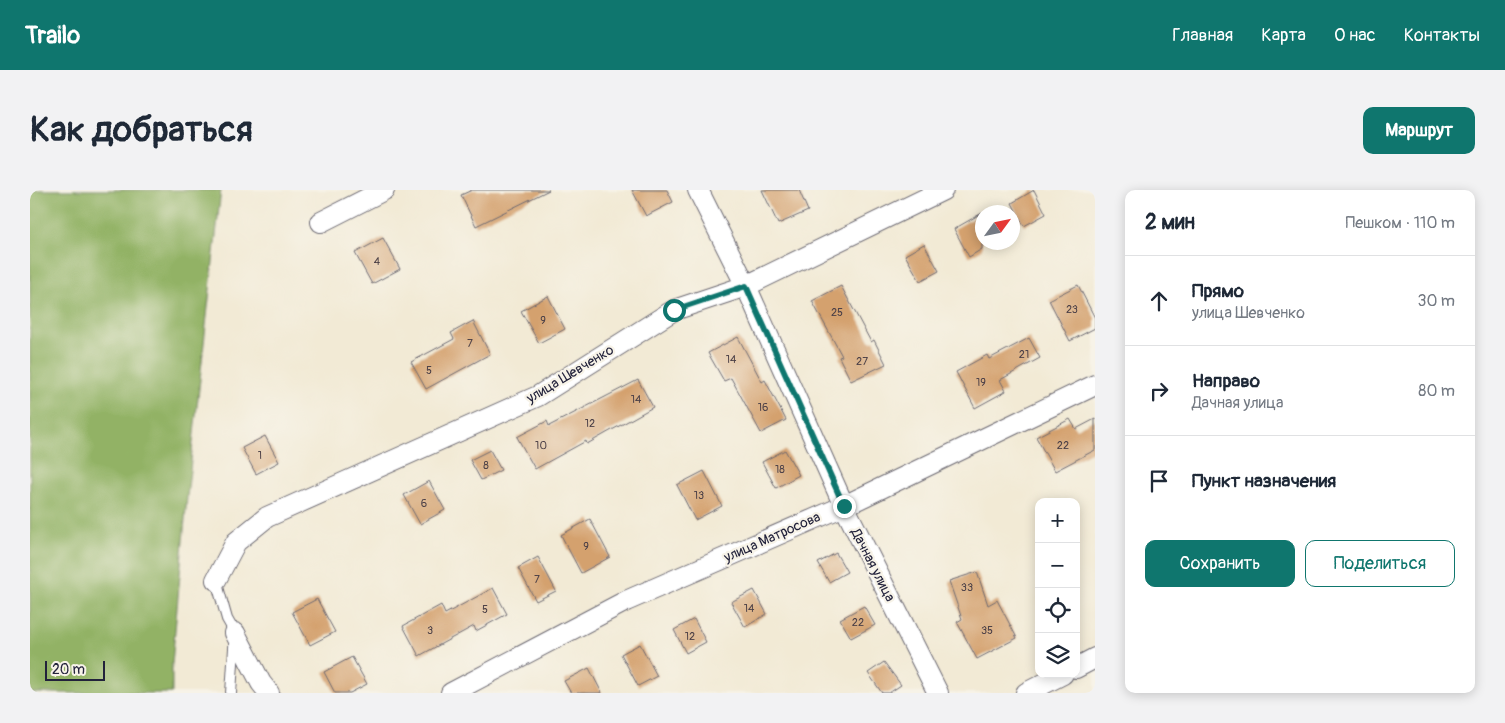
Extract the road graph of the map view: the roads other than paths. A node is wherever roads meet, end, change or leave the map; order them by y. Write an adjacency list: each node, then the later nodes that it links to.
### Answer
1 (384, 190): 4 (street)
2 (698, 190): 5 (street, Дачная улица)
3 (943, 190): 5 (street, улица Шевченко)
4 (321, 222)
5 (746, 286): 7 (street, Дачная улица); 8 (street, улица Шевченко)
6 (1095, 385): 7 (street, улица Матросова)
7 (844, 506): 15 (street, улица Матросова); 16 (street, Дачная улица)
8 (216, 580): 9 (lane)
9 (235, 633): 13 (lane); 14 (street)
10 (1095, 658): 11 (street)
11 (1080, 666)
12 (1055, 678): 17 (street)
13 (231, 693)
14 (269, 693)
15 (451, 693)
16 (938, 693)
17 (1026, 693)

